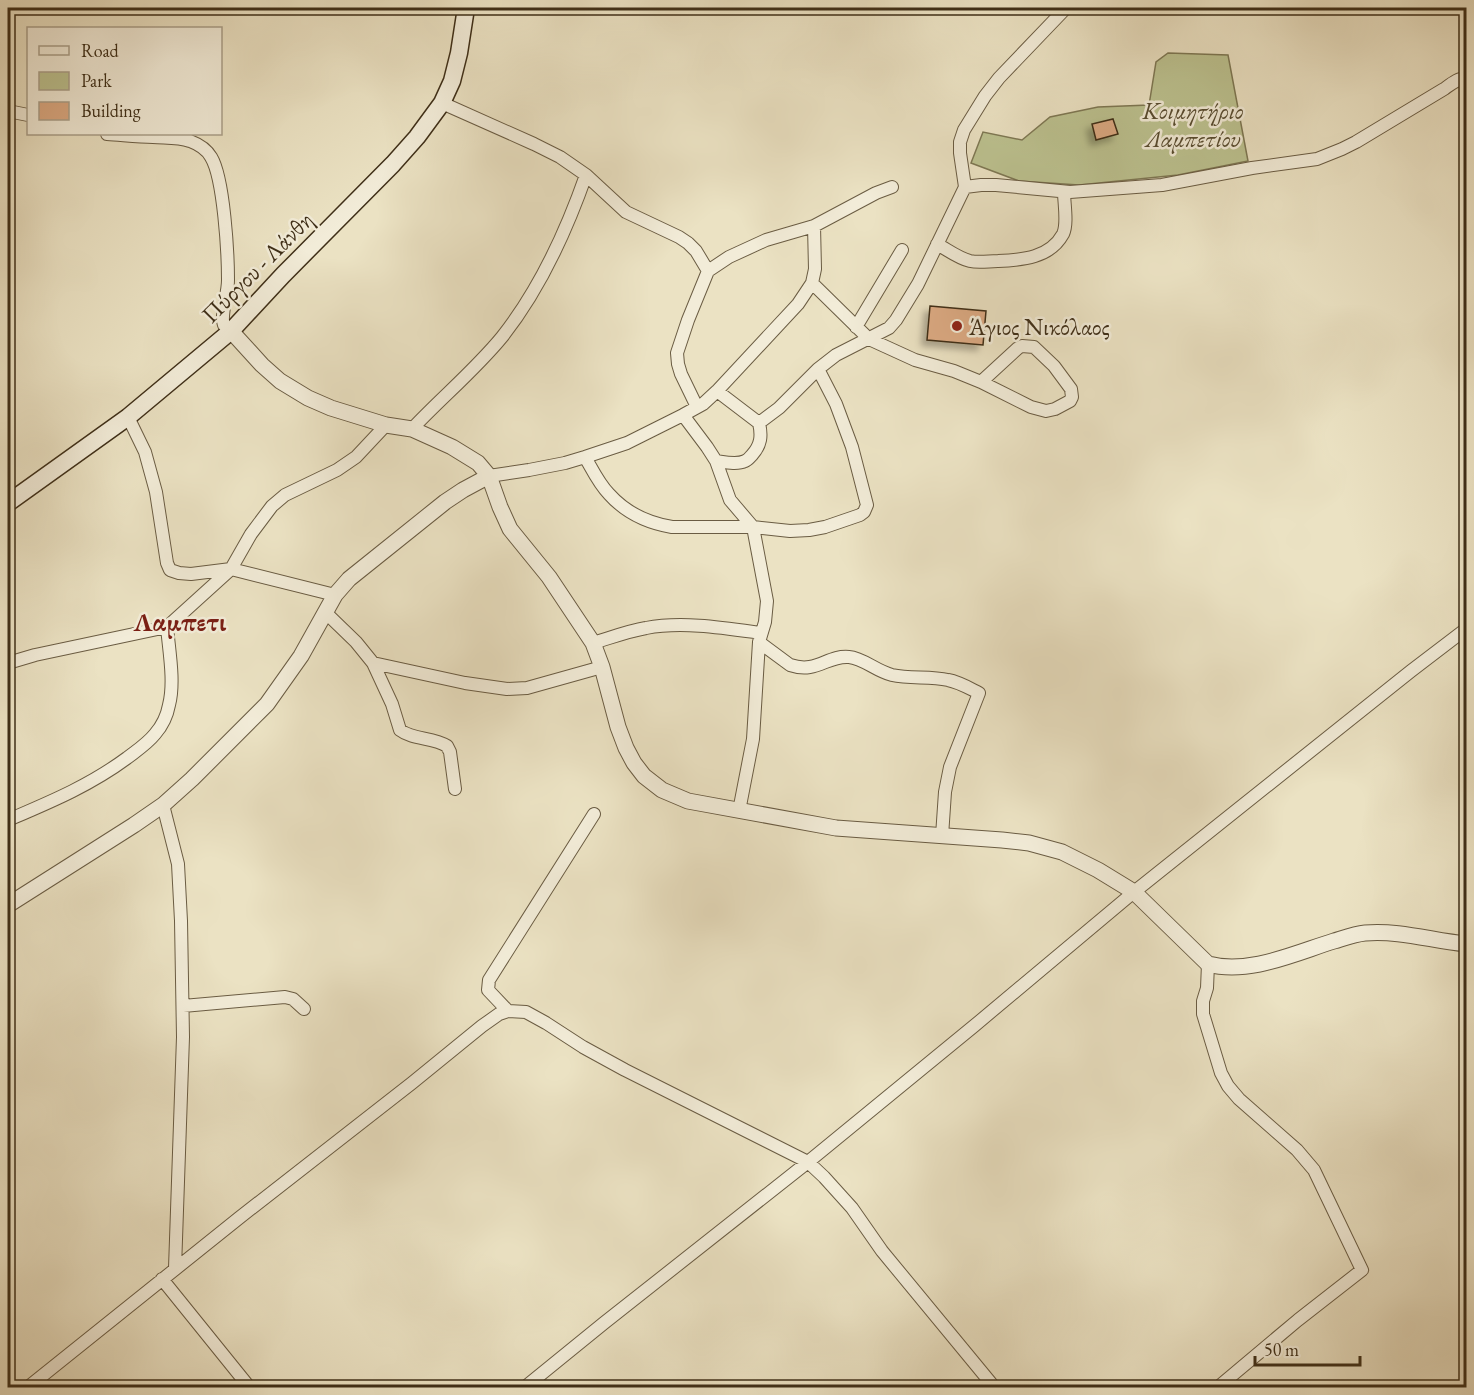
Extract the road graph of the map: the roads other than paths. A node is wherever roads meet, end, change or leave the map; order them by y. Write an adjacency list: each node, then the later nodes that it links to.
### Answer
1 (466, 8): 4 (main road, Πύργου - Λάνθη)
2 (1066, 8): 9 (street)
3 (1467, 78): 11 (street)
4 (442, 103): 8 (street); 18 (main road, Πύργου - Λάνθη)
5 (8, 111): 6 (street)
6 (27, 115)
7 (117, 135): 18 (street)
8 (586, 175): 15 (street); 28 (street)
9 (965, 187): 11 (street); 13 (street)
10 (892, 188): 12 (street)
11 (1064, 192): 13 (street)
12 (814, 226): 15 (street); 16 (street)
13 (937, 244): 19 (street)
14 (902, 250): 17 (street)
15 (708, 271): 23 (street)
16 (812, 283): 17 (street); 22 (street)
17 (856, 327): 19 (street)
18 (231, 331): 25 (main road, Πύργου - Λάνθη); 27 (street)
19 (869, 339): 20 (street); 21 (street)
20 (818, 369): 26 (street); 33 (street)
21 (981, 382): 21 (street)
22 (717, 391): 23 (street); 26 (street)
23 (697, 407): 24 (street)
24 (683, 416): 29 (street); 30 (street)
25 (128, 417): 32 (main road, Πύργου - Λάνθη); 34 (street)
26 (759, 423): 30 (street)
27 (386, 425): 28 (street); 34 (street)
28 (412, 429): 31 (street)
29 (585, 458): 31 (street); 33 (street)
30 (716, 461): 33 (street)
31 (489, 476): 35 (street); 40 (street)
32 (8, 503)
33 (753, 527): 39 (street)
34 (231, 569): 35 (street); 37 (street)
35 (335, 594): 36 (street)
36 (325, 612): 42 (street); 45 (street)
37 (167, 627): 41 (street); 48 (street)
38 (1467, 629): 50 (street)
39 (760, 637): 40 (street); 46 (street); 49 (street)
40 (593, 643): 43 (street)
41 (8, 663)
42 (373, 663): 43 (street); 44 (street)
43 (602, 667): 46 (street)
44 (455, 789)
45 (163, 805): 51 (street); 54 (street)
46 (739, 811): 49 (street)
47 (594, 814): 56 (street)
48 (8, 820)
49 (942, 836): 50 (street)
50 (1134, 892): 53 (street); 57 (street)
51 (8, 905)
52 (1467, 944): 53 (street)
53 (1208, 964): 64 (street)
54 (183, 1006): 55 (street); 58 (street)
55 (304, 1009)
56 (508, 1011): 57 (street); 58 (street)
57 (808, 1162): 62 (street); 63 (street)
58 (176, 1268): 59 (street)
59 (162, 1279): 60 (street); 61 (street)
60 (27, 1388)
61 (250, 1388)
62 (524, 1388)
63 (995, 1388)
64 (1217, 1388)

